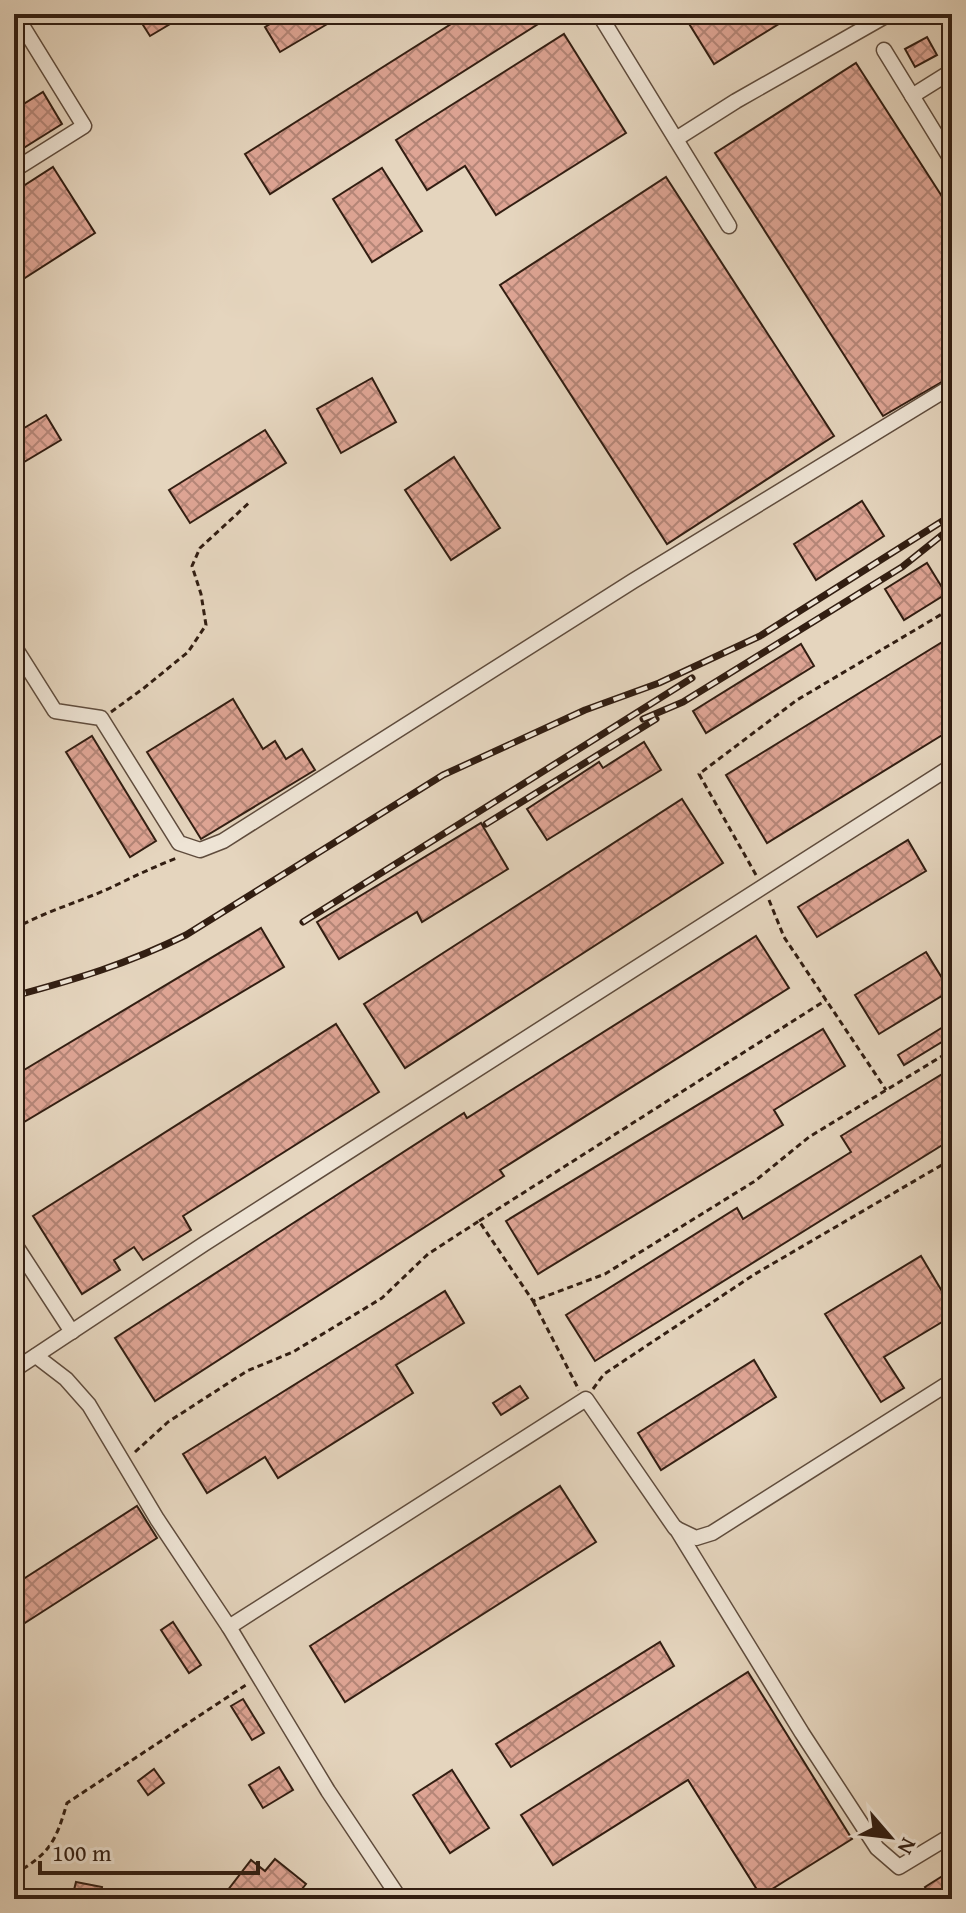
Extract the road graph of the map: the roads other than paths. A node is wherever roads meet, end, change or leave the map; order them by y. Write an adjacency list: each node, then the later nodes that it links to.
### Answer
1 (15, 14): 9 (lane)
2 (599, 14): 7 (lane)
3 (889, 14): 7 (lane)
4 (884, 50): 6 (lane)
5 (952, 71): 6 (lane)
6 (912, 96): 8 (lane)
7 (676, 139): 10 (lane)
8 (952, 161)
9 (14, 170)
10 (729, 226)
11 (952, 386): 12 (lane)
12 (14, 646)
13 (952, 766): 15 (lane)
14 (14, 1243): 15 (lane)
15 (72, 1332): 16 (lane)
16 (36, 1356): 17 (lane); 20 (lane)
17 (14, 1370)
18 (952, 1381): 19 (lane)
19 (675, 1528): 20 (lane); 21 (lane)
20 (229, 1627): 22 (lane)
21 (952, 1835)
22 (400, 1899)

